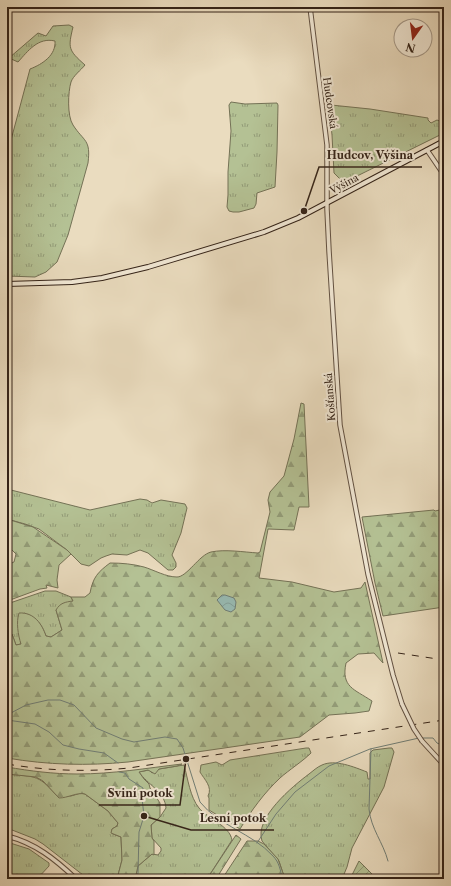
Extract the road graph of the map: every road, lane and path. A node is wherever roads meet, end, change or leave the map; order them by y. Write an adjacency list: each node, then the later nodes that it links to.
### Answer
1 (310, 7): 5 (street, Hudcovská)
2 (444, 141): 3 (main road, Výšina)
3 (427, 150): 4 (street); 5 (main road, Výšina)
4 (444, 175)
5 (327, 202): 6 (main road, Výšina); 7 (street, Košťanská, bridge)
6 (7, 284)
7 (444, 765)
8 (7, 836): 9 (street)
9 (76, 879)

